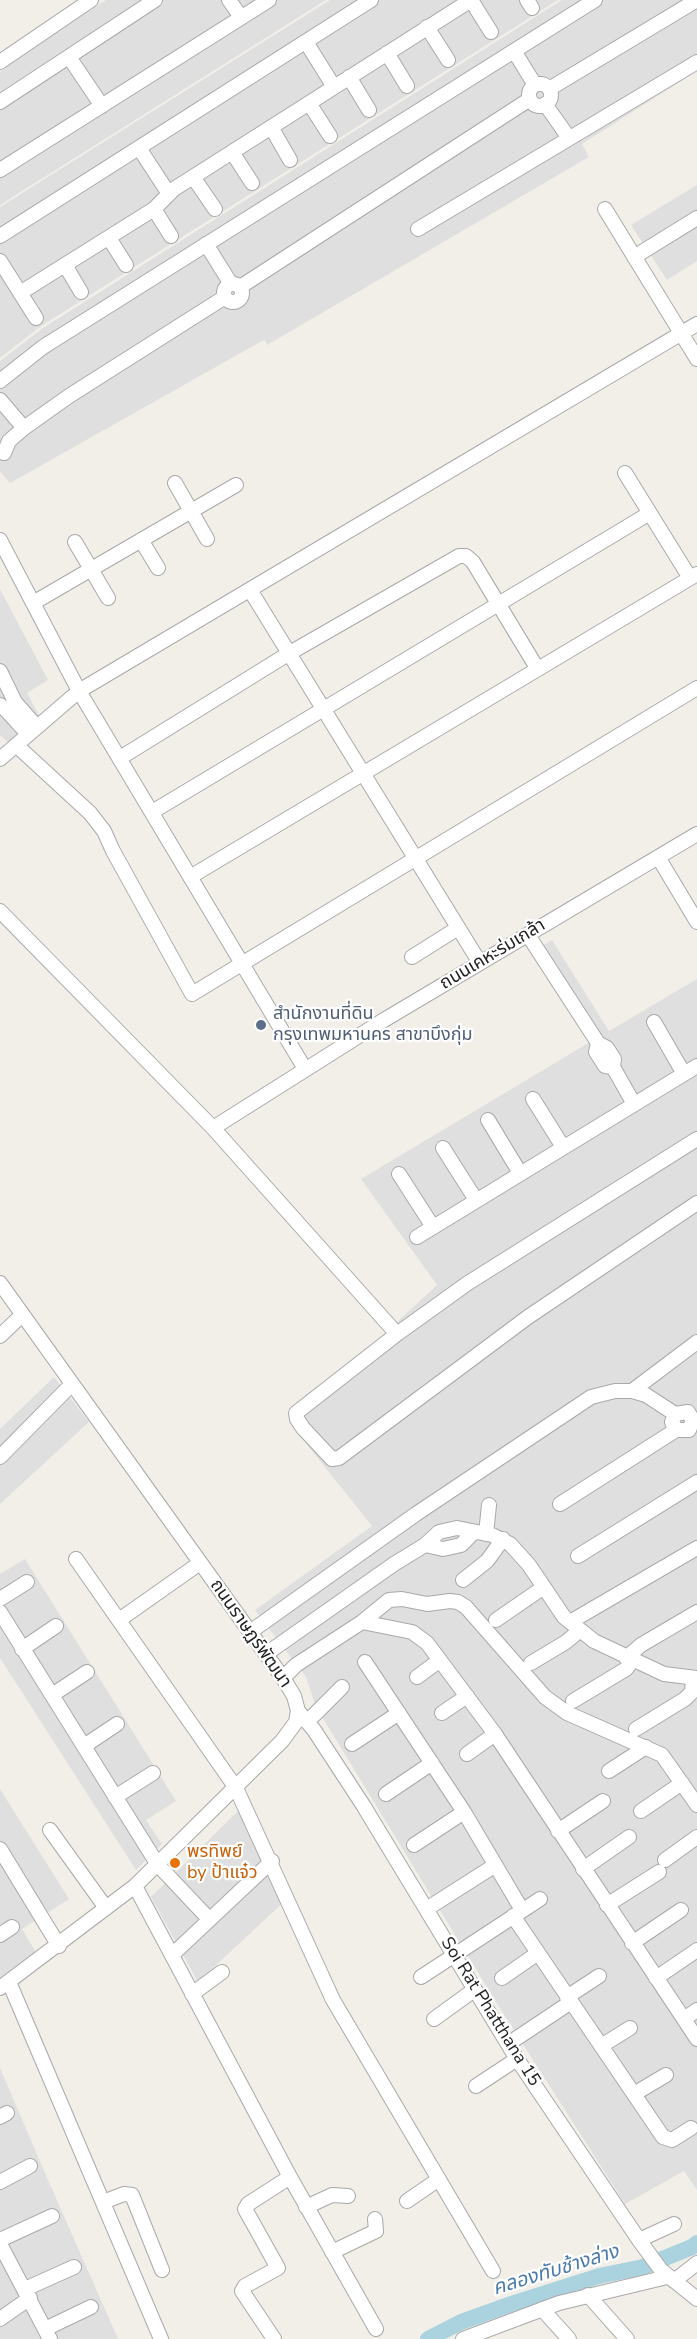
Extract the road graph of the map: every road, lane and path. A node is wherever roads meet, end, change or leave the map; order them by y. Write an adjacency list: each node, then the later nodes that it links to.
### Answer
1 (91, 0): 16 (street)
2 (155, 0): 14 (street)
3 (229, 0): 8 (street)
4 (269, 0): 8 (street)
5 (371, 0): 11 (street)
6 (595, 0): 12 (street)
7 (697, 0): 21 (street)
8 (242, 17): 26 (street)
9 (427, 27): 10 (street); 13 (street); 15 (street)
10 (491, 32)
11 (306, 42): 20 (street); 31 (street)
12 (514, 51): 21 (street); 46 (street)
13 (387, 53): 18 (street); 19 (street)
14 (69, 57): 23 (street); 26 (street)
15 (448, 60)
16 (0, 62)
17 (697, 62): 30 (street)
18 (349, 77): 20 (street); 27 (street)
19 (407, 86)
20 (334, 87): 24 (street)
21 (542, 87): 22 (street); 25 (street)
22 (530, 99): 25 (street); 51 (street)
23 (0, 102)
24 (309, 103): 28 (street); 29 (street)
25 (545, 104): 30 (street)
26 (102, 106): 34 (street)
27 (369, 110)
28 (271, 127): 32 (street); 33 (street)
29 (330, 136)
30 (568, 138): 42 (street)
31 (139, 148): 37 (street); 43 (street)
32 (232, 152): 35 (street); 36 (street)
33 (290, 160)
34 (0, 170)
35 (193, 177): 37 (street); 39 (street)
36 (252, 183)
37 (169, 194): 38 (street)
38 (154, 209): 44 (street); 45 (street)
39 (215, 209)
40 (605, 209): 47 (street)
41 (697, 218): 47 (street)
42 (418, 229)
43 (0, 236)
44 (171, 236)
45 (109, 238): 49 (street); 50 (street)
46 (206, 244): 51 (street); 58 (street)
47 (634, 257): 56 (street)
48 (0, 261): 53 (street)
49 (65, 265): 52 (street); 53 (street)
50 (126, 265)
51 (235, 286): 60 (street)
52 (81, 292)
53 (20, 293): 54 (street)
54 (36, 318)
55 (697, 324): 56 (street)
56 (681, 333): 57 (street); 74 (street)
57 (697, 359)
58 (0, 381)
59 (0, 400): 60 (street)
60 (24, 428): 61 (street)
61 (4, 446)
62 (625, 473): 66 (street)
63 (175, 483): 65 (street)
64 (236, 485): 65 (street)
65 (190, 511): 67 (street); 69 (street)
66 (650, 513): 73 (street); 77 (street)
67 (207, 539)
68 (0, 540): 76 (street)
69 (141, 540): 71 (street); 72 (street)
70 (75, 542): 72 (street)
71 (158, 568)
72 (90, 569): 75 (street); 76 (street)
73 (694, 576): 79 (street)
74 (250, 590): 78 (street); 82 (street)
75 (108, 598)
76 (33, 603): 82 (street)
77 (499, 605): 78 (street); 79 (street); 84 (street)
78 (288, 654): 84 (street); 87 (street)
79 (537, 668): 89 (street)
80 (0, 671): 83 (street)
81 (697, 688): 93 (street)
82 (79, 691): 85 (street); 87 (street)
83 (7, 706): 85 (street)
84 (323, 710): 89 (street); 90 (street)
85 (32, 730): 86 (street)
86 (16, 745): 88 (street); 101 (street)
87 (120, 758): 90 (street)
88 (0, 759)
89 (362, 774): 93 (street); 94 (street)
90 (152, 812): 94 (street)
91 (697, 834): 92 (street, ถนนเคหะร่มเกล้า)
92 (658, 857): 96 (street); 98 (street, ถนนเคหะร่มเกล้า)
93 (416, 861): 97 (street); 101 (street)
94 (190, 877): 101 (street)
95 (0, 911): 109 (street)
96 (697, 922)
97 (458, 928): 99 (street); 100 (street)
98 (528, 935): 100 (street, ถนนเคหะร่มเกล้า); 107 (street)
99 (412, 957)
100 (480, 963): 104 (street, ถนนเคหะร่มเกล้า)
101 (243, 964): 104 (street)
102 (654, 1022): 105 (street)
103 (697, 1066): 105 (street)
104 (305, 1069): 109 (street, ถนนเคหะร่มเกล้า)
105 (684, 1074): 107 (street)
106 (533, 1099): 111 (street)
107 (634, 1104): 111 (street)
108 (488, 1120): 113 (street)
109 (213, 1128): 121 (street)
110 (697, 1139): 121 (street)
111 (563, 1147): 113 (street)
112 (443, 1148): 115 (street)
113 (520, 1173): 115 (street)
114 (399, 1174): 117 (street)
115 (476, 1200): 117 (street)
116 (697, 1203): 121 (street)
117 (433, 1227): 118 (street)
118 (417, 1237)
119 (0, 1283): 120 (street, ถนนราษฏร์พัฒนา)
120 (22, 1315): 122 (street); 124 (street, ถนนราษฏร์พัฒนา)
121 (397, 1334)
122 (0, 1336)
123 (697, 1342): 125 (street)
124 (72, 1384): 127 (street); 136 (street, ถนนราษฏร์พัฒนา)
125 (632, 1391): 126 (street); 148 (street)
126 (690, 1425): 129 (street)
127 (0, 1457)
128 (697, 1482): 134 (street)
129 (560, 1504)
130 (489, 1505): 131 (street)
131 (480, 1534): 132 (street); 150 (street)
132 (503, 1539): 137 (street); 139 (street)
133 (697, 1548): 147 (street)
134 (578, 1556)
135 (76, 1559): 143 (street)
136 (200, 1563): 143 (street); 148 (street, ถนนราษฏร์พัฒนา)
137 (463, 1580)
138 (27, 1582): 140 (street)
139 (544, 1587): 144 (street); 147 (street)
140 (0, 1599)
141 (0, 1612): 149 (street)
142 (697, 1612): 151 (street)
143 (119, 1620): 177 (street)
144 (496, 1620)
145 (363, 1622): 152 (street); 157 (street); 171 (street)
146 (56, 1626): 149 (street)
147 (574, 1626): 151 (street); 154 (street)
148 (250, 1632): 150 (street, ถนนราษฏร์พัฒนา)
149 (22, 1649): 160 (street)
150 (266, 1654): 157 (street, ถนนราษฏร์พัฒนา)
151 (629, 1659): 158 (street); 162 (street)
152 (440, 1660): 156 (street); 161 (street)
153 (365, 1662): 163 (street)
154 (531, 1663)
155 (87, 1672): 160 (street)
156 (417, 1677)
157 (283, 1678): 165 (street, ถนนราษฏร์พัฒนา)
158 (695, 1678): 167 (street)
159 (342, 1687): 165 (street)
160 (52, 1695): 170 (street)
161 (467, 1696): 164 (street); 168 (street)
162 (573, 1701)
163 (399, 1713): 169 (street); 173 (street)
164 (442, 1713)
165 (303, 1716): 177 (street); 198 (street, Soi Rat Phatthana 15)
166 (117, 1724): 170 (street)
167 (636, 1729)
168 (495, 1734): 172 (street); 185 (street)
169 (352, 1744)
170 (84, 1746): 179 (street)
171 (646, 1747): 174 (street); 176 (street)
172 (467, 1754)
173 (432, 1763): 178 (street); 183 (street)
174 (609, 1771)
175 (153, 1773): 179 (street)
176 (682, 1784): 181 (street); 182 (street)
177 (236, 1788): 190 (street); 191 (street)
178 (386, 1794)
179 (115, 1797): 191 (street)
180 (603, 1802): 185 (street)
181 (697, 1805)
182 (641, 1811)
183 (464, 1812): 188 (street); 192 (street)
184 (50, 1830): 197 (street)
185 (558, 1831): 193 (street)
186 (629, 1837): 193 (street)
187 (697, 1837): 196 (street)
188 (414, 1845)
189 (0, 1849): 203 (street)
190 (272, 1862): 201 (street); 231 (street)
191 (158, 1865): 194 (street); 201 (street)
192 (494, 1866): 198 (street); 200 (street)
193 (583, 1869): 196 (street)
194 (135, 1886): 197 (street); 206 (street)
195 (540, 1899): 200 (street)
196 (607, 1905): 202 (street)
197 (106, 1908): 203 (street)
198 (428, 1908): 207 (street, Soi Rat Phatthana 15)
199 (681, 1910): 202 (street)
200 (518, 1913): 205 (street); 207 (street)
201 (209, 1919): 206 (street)
202 (632, 1943): 212 (street)
203 (59, 1946): 213 (street)
204 (697, 1950): 212 (street)
205 (538, 1953): 211 (street); 216 (street)
206 (172, 1955): 215 (street)
207 (453, 1958): 210 (street); 214 (street, Soi Rat Phatthana 15)
208 (222, 1972): 215 (street)
209 (599, 1976): 216 (street)
210 (421, 1977)
211 (502, 1978)
212 (656, 1978): 219 (street)
213 (3, 1984): 235 (street)
214 (474, 1990): 218 (street); 222 (street, Soi Rat Phatthana 15)
215 (192, 1994): 230 (street)
216 (569, 1999): 222 (street); 223 (street)
217 (697, 2010): 219 (street)
218 (434, 2019)
219 (684, 2019): 221 (street)
220 (630, 2028): 223 (street)
221 (697, 2039)
222 (508, 2044): 224 (street, Soi Rat Phatthana 15)
223 (601, 2046): 227 (street)
224 (517, 2059): 226 (street); 240 (street, Soi Rat Phatthana 15)
225 (666, 2075): 227 (street)
226 (476, 2086)
227 (634, 2094): 228 (street)
228 (691, 2128)
229 (30, 2166): 232 (street)
230 (290, 2177): 236 (street); 257 (street)
231 (439, 2179): 234 (street); 246 (street)
232 (0, 2182)
233 (348, 2196): 236 (street)
234 (407, 2201)
235 (103, 2202): 245 (street); 256 (street)
236 (306, 2206): 242 (street)
237 (52, 2216): 241 (street)
238 (375, 2219): 242 (street)
239 (674, 2224): 240 (street)
240 (643, 2245): 247 (street, Soi Rat Phatthana 15)
241 (1, 2247): 248 (street)
242 (332, 2252): 254 (street)
243 (697, 2263): 247 (street)
244 (74, 2267): 248 (street)
245 (162, 2270)
246 (493, 2271)
247 (667, 2275): 249 (street); 250 (street, Soi Rat Phatthana 15)
248 (27, 2294): 253 (street); 255 (street)
249 (588, 2295): 252 (street); 260 (street)
250 (697, 2299)
251 (92, 2307): 255 (street)
252 (543, 2309): 258 (street); 259 (street)
253 (0, 2319)
254 (376, 2329)
255 (47, 2334)
256 (160, 2339)
257 (274, 2339)
258 (463, 2339)
259 (569, 2339)
260 (627, 2339)

